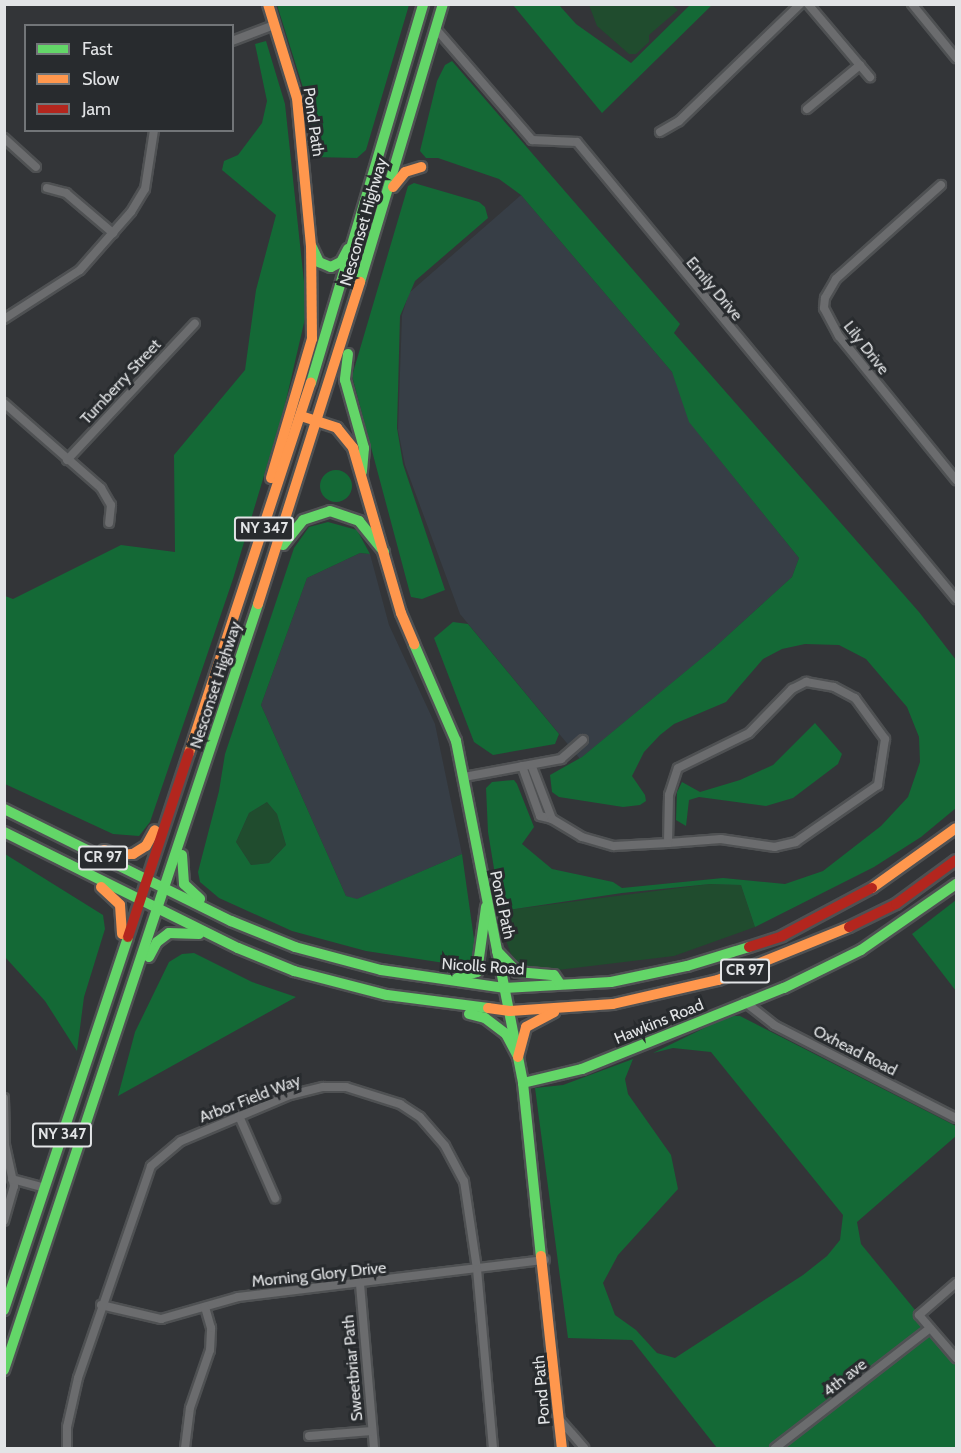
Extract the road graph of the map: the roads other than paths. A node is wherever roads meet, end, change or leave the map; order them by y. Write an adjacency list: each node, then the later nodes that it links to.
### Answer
1 (268, 4): 7 (main road, Pond Path)
2 (423, 4): 22 (main road, Nesconset Highway / NY 347)
3 (443, 4): 8 (main road, Nesconset Highway / NY 347)
4 (800, 4): 16 (street)
5 (808, 4): 11 (street)
6 (912, 4): 10 (street)
7 (274, 25): 9 (street); 24 (main road, Pond Path)
8 (436, 29): 14 (main road, Nesconset Highway / NY 347); 37 (street, Emily Drive)
9 (234, 40)
10 (957, 58)
11 (860, 65): 12 (street); 13 (street)
12 (870, 77)
13 (807, 109)
14 (407, 129): 21 (main road, Nesconset Highway / NY 347); 21 (main road)
15 (154, 132): 23 (street)
16 (660, 132)
17 (4, 138): 18 (street)
18 (36, 167)
19 (941, 185): 33 (street, Lily Drive)
20 (47, 188): 23 (street)
21 (386, 199): 25 (main road, Nesconset Highway / NY 347)
22 (357, 231): 24 (main road); 29 (main road, Nesconset Highway / NY 347)
23 (113, 233): 26 (street)
24 (312, 246): 38 (main road, Pond Path)
25 (354, 309): 30 (main road, Nesconset Highway / NY 347); 32 (main road)
26 (4, 319)
27 (195, 323): 31 (street, Turnberry Street)
28 (4, 403): 31 (street)
29 (301, 416): 30 (main road, Pond Path); 38 (main road, Nesconset Highway / NY 347)
30 (319, 421): 32 (main road, Pond Path); 36 (main road, Nesconset Highway / NY 347)
31 (67, 460): 34 (street)
32 (362, 472): 35 (main road, Pond Path)
33 (957, 480)
34 (109, 524)
35 (384, 552): 36 (main road); 43 (main road, Pond Path)
36 (272, 562): 48 (main road, Nesconset Highway / NY 347)
37 (957, 599)
38 (224, 640): 42 (main road, Nesconset Highway / NY 347)
39 (583, 740): 41 (street)
40 (522, 766): 41 (street); 43 (street); 46 (street)
41 (532, 767): 44 (street)
42 (182, 770): 51 (main road); 55 (main road, Nesconset Highway / NY 347)
43 (464, 777): 59 (main road, Pond Path)
44 (546, 803): 46 (street); 47 (street)
45 (4, 809): 51 (main road, Nicolls Road / CR 97)
46 (536, 809): 47 (street)
47 (552, 819): 52 (street)
48 (186, 825): 57 (main road, Nesconset Highway / NY 347); 61 (main road)
49 (957, 828): 66 (main road, Nicolls Road / CR 97)
50 (4, 832): 54 (main road, CR 97)
51 (60, 837): 55 (main road, Nicolls Road / CR 97)
52 (668, 843): 52 (street)
53 (957, 860): 71 (main road, CR 97)
54 (68, 864): 58 (main road, CR 97); 64 (main road)
55 (146, 879): 57 (main road, Nicolls Road / CR 97); 58 (main road, Nesconset Highway / NY 347)
56 (957, 885): 69 (main road, Hawkins Road)
57 (166, 889): 60 (main road, Nesconset Highway / NY 347); 61 (main road, Nicolls Road / CR 97)
58 (139, 899): 60 (main road, CR 97); 64 (main road, Nesconset Highway / NY 347)
59 (486, 907): 63 (main road, Pond Path); 65 (main road)
60 (159, 909): 62 (main road, CR 97); 68 (main road, Nesconset Highway / NY 347)
61 (231, 921): 65 (main road, Nicolls Road / CR 97)
62 (217, 938): 68 (main road); 70 (main road, CR 97)
63 (497, 951): 66 (main road); 67 (main road, Pond Path)
64 (119, 960): 80 (main road, Nesconset Highway / NY 347)
65 (435, 979): 67 (main road, Nicolls Road / CR 97)
66 (560, 984): 67 (main road, Nicolls Road / CR 97)
67 (504, 988): 72 (main road, Pond Path)
68 (129, 999): 92 (main road, Nesconset Highway / NY 347)
69 (745, 1002): 74 (main road, Hawkins Road); 77 (street, Oxhead Road)
70 (433, 1003): 72 (main road, CR 97); 73 (main road)
71 (570, 1007): 72 (main road, CR 97); 73 (main road)
72 (510, 1011): 73 (main road, Pond Path)
73 (518, 1057): 74 (main road, Pond Path)
74 (523, 1083): 83 (main road, Pond Path)
75 (4, 1098): 78 (street)
76 (239, 1116): 81 (street); 84 (street, Arbor Field Way); 87 (street, Arbor Field Way)
77 (957, 1118)
78 (5, 1145): 79 (street)
79 (12, 1179): 80 (street); 82 (street)
80 (45, 1188): 89 (main road, Nesconset Highway / NY 347)
81 (275, 1198)
82 (4, 1221)
83 (545, 1260): 84 (street, Morning Glory Drive); 93 (main road, Pond Path)
84 (477, 1269): 86 (street, Morning Glory Drive); 99 (street, Arbor Field Way)
85 (957, 1283): 90 (street)
86 (360, 1284): 88 (street, Morning Glory Drive); 94 (street, Sweetbriar Path)
87 (101, 1305): 88 (street, Morning Glory Drive); 96 (street, Arbor Field Way)
88 (205, 1307): 97 (street)
89 (4, 1310)
90 (930, 1328): 91 (street); 102 (street, 4th ave)
91 (957, 1358)
92 (4, 1370)
93 (560, 1419): 100 (main road, Pond Path); 101 (street)
94 (372, 1431): 95 (street); 98 (street, Sweetbriar Path)
95 (309, 1436)
96 (67, 1449)
97 (185, 1449)
98 (374, 1449)
99 (494, 1449)
100 (562, 1449)
101 (584, 1449)
102 (775, 1449)

